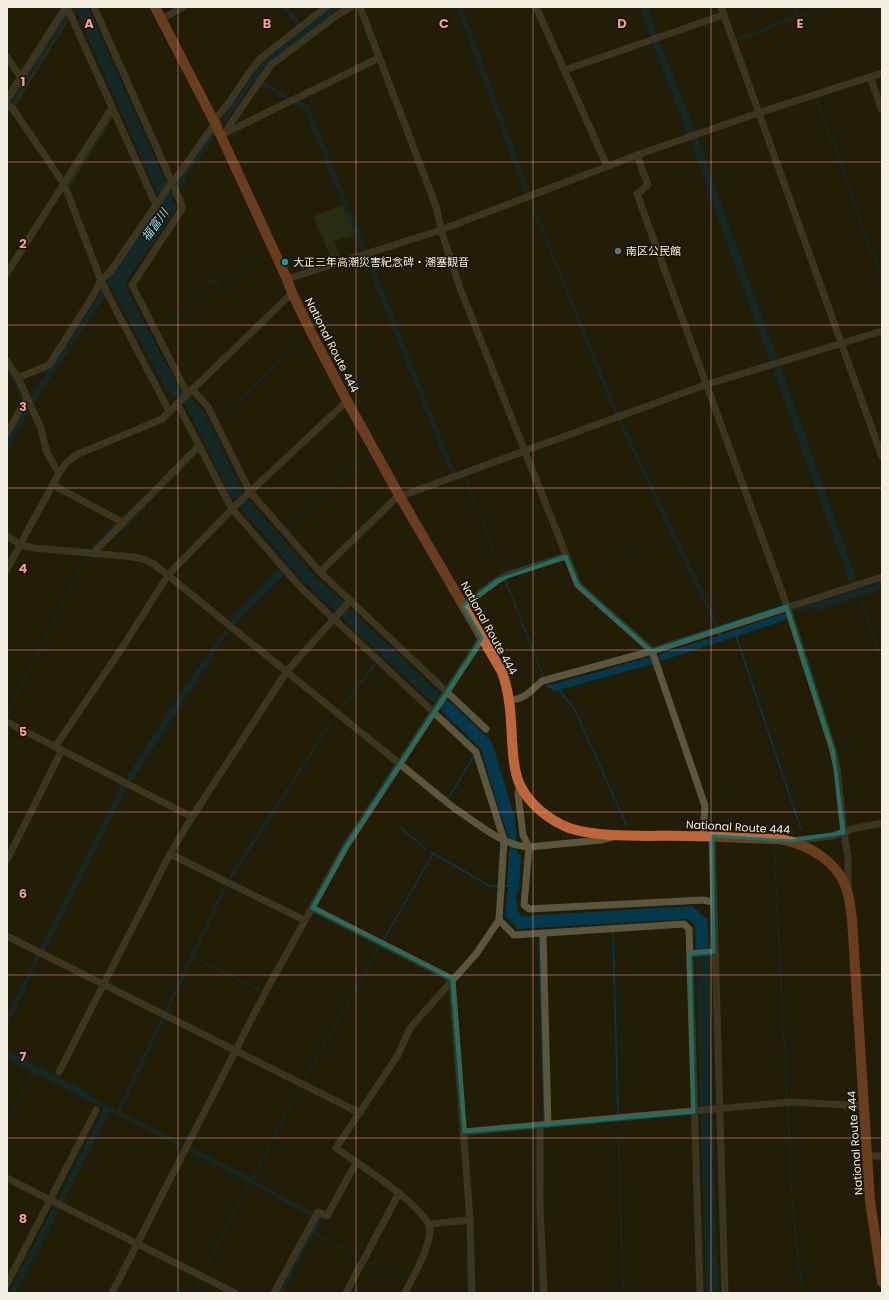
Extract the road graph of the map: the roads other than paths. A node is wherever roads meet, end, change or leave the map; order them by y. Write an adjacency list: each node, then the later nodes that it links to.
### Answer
1 (66, 7): 17 (street); 20 (street)
2 (94, 7): 28 (street)
3 (155, 7): 11 (highway, National Route 444)
4 (183, 7): 11 (street)
5 (326, 7): 23 (street)
6 (351, 7): 24 (street)
7 (360, 7): 13 (street)
8 (536, 7): 14 (street)
9 (721, 7): 10 (street)
10 (723, 15): 14 (street); 22 (street)
11 (162, 19): 23 (highway, National Route 444)
12 (7, 57): 17 (street)
13 (379, 58): 24 (street); 30 (street)
14 (565, 70): 26 (street)
15 (882, 73): 16 (street)
16 (870, 77): 21 (street); 22 (street)
17 (20, 78): 18 (street)
18 (7, 99)
19 (7, 105): 27 (street)
20 (112, 108): 27 (street); 29 (street)
21 (882, 110)
22 (758, 113): 25 (street); 36 (street)
23 (215, 123): 24 (highway, National Route 444); 28 (street)
24 (223, 133): 32 (highway, National Route 444)
25 (637, 155): 26 (street); 39 (street)
26 (608, 166): 30 (street)
27 (64, 184): 31 (street); 33 (street)
28 (171, 184): 29 (street); 40 (street)
29 (157, 203): 33 (street)
30 (441, 230): 32 (street); 47 (street)
31 (7, 273)
32 (287, 279): 34 (highway, National Route 444)
33 (102, 282): 38 (street); 44 (street)
34 (292, 293): 40 (street); 42 (highway, National Route 444)
35 (882, 331): 36 (street)
36 (841, 344): 39 (street); 48 (street)
37 (7, 362): 38 (street)
38 (18, 378): 41 (street)
39 (705, 385): 47 (street); 65 (street)
40 (190, 391): 43 (street); 51 (street)
41 (26, 401): 45 (street); 49 (street)
42 (347, 401): 51 (street); 52 (highway, National Route 444)
43 (178, 403): 44 (street); 46 (street)
44 (169, 412): 49 (street)
45 (7, 433)
46 (199, 446): 53 (street); 54 (street)
47 (524, 451): 52 (street); 58 (street)
48 (882, 458)
49 (59, 472): 50 (street)
50 (53, 485): 54 (street); 56 (street)
51 (248, 494): 53 (street); 60 (street)
52 (399, 495): 60 (street); 64 (highway, National Route 444)
53 (234, 507): 61 (street); 66 (street)
54 (124, 523): 57 (street)
55 (7, 536): 56 (street)
56 (21, 545): 57 (street); 59 (street)
57 (94, 554): 61 (street)
58 (566, 556): 64 (street); 68 (street)
59 (7, 569)
60 (320, 572): 63 (street)
61 (168, 575): 69 (street); 75 (street)
62 (882, 576): 65 (street)
63 (348, 603): 66 (street); 70 (street)
64 (463, 606): 67 (highway, National Route 444)
65 (788, 611): 68 (street); 80 (street)
66 (336, 616): 69 (street); 72 (street)
67 (482, 638): 70 (street); 71 (highway, National Route 444)
68 (654, 657): 71 (street); 82 (street)
69 (287, 672): 76 (street); 78 (street)
70 (446, 693): 72 (street); 74 (street)
71 (509, 700): 77 (highway, National Route 444)
72 (435, 710): 76 (street); 83 (street)
73 (7, 722): 75 (street)
74 (486, 729)
75 (59, 749): 78 (street); 87 (street)
76 (400, 763): 83 (street); 90 (street)
77 (520, 784): 81 (highway, National Route 444); 85 (street)
78 (192, 817): 86 (street)
79 (882, 823): 80 (street)
80 (844, 833): 84 (street); 88 (street)
81 (619, 835): 82 (highway, National Route 444); 85 (street)
82 (708, 836): 84 (highway, National Route 444); 89 (street)
83 (504, 840): 85 (street); 92 (street)
84 (791, 841): 88 (highway, National Route 444)
85 (525, 846): 89 (street)
86 (170, 854): 91 (street); 98 (street)
87 (7, 860)
88 (848, 894): 101 (highway, National Route 444)
89 (713, 902): 95 (street)
90 (312, 908): 91 (street); 97 (street)
91 (304, 920): 99 (street)
92 (499, 920): 93 (street); 97 (street)
93 (540, 934): 96 (street); 106 (street)
94 (7, 936): 98 (street)
95 (714, 952): 96 (street); 103 (street)
96 (690, 954): 104 (street)
97 (452, 979): 105 (street); 107 (street)
98 (104, 984): 99 (street); 100 (street)
99 (235, 1050): 105 (street); 116 (street)
100 (59, 1072)
101 (864, 1106): 103 (street); 108 (highway, National Route 444)
102 (96, 1110): 113 (street)
103 (717, 1110): 104 (street); 127 (street)
104 (696, 1112): 106 (street); 126 (street)
105 (360, 1113): 110 (street)
106 (544, 1124): 107 (street); 125 (street)
107 (464, 1132): 114 (street)
108 (867, 1156): 109 (street); 117 (highway, National Route 444)
109 (882, 1156)
110 (356, 1163): 112 (street); 121 (street)
111 (7, 1178): 113 (street)
112 (399, 1193): 115 (street); 122 (street)
113 (56, 1203): 116 (street); 118 (street)
114 (470, 1220): 115 (street); 124 (street)
115 (429, 1224): 123 (street)
116 (137, 1243): 119 (street); 120 (street)
117 (882, 1282)
118 (7, 1284)
119 (112, 1293)
120 (235, 1293)
121 (274, 1293)
122 (346, 1293)
123 (405, 1293)
124 (472, 1293)
125 (544, 1293)
126 (700, 1293)
127 (724, 1293)

